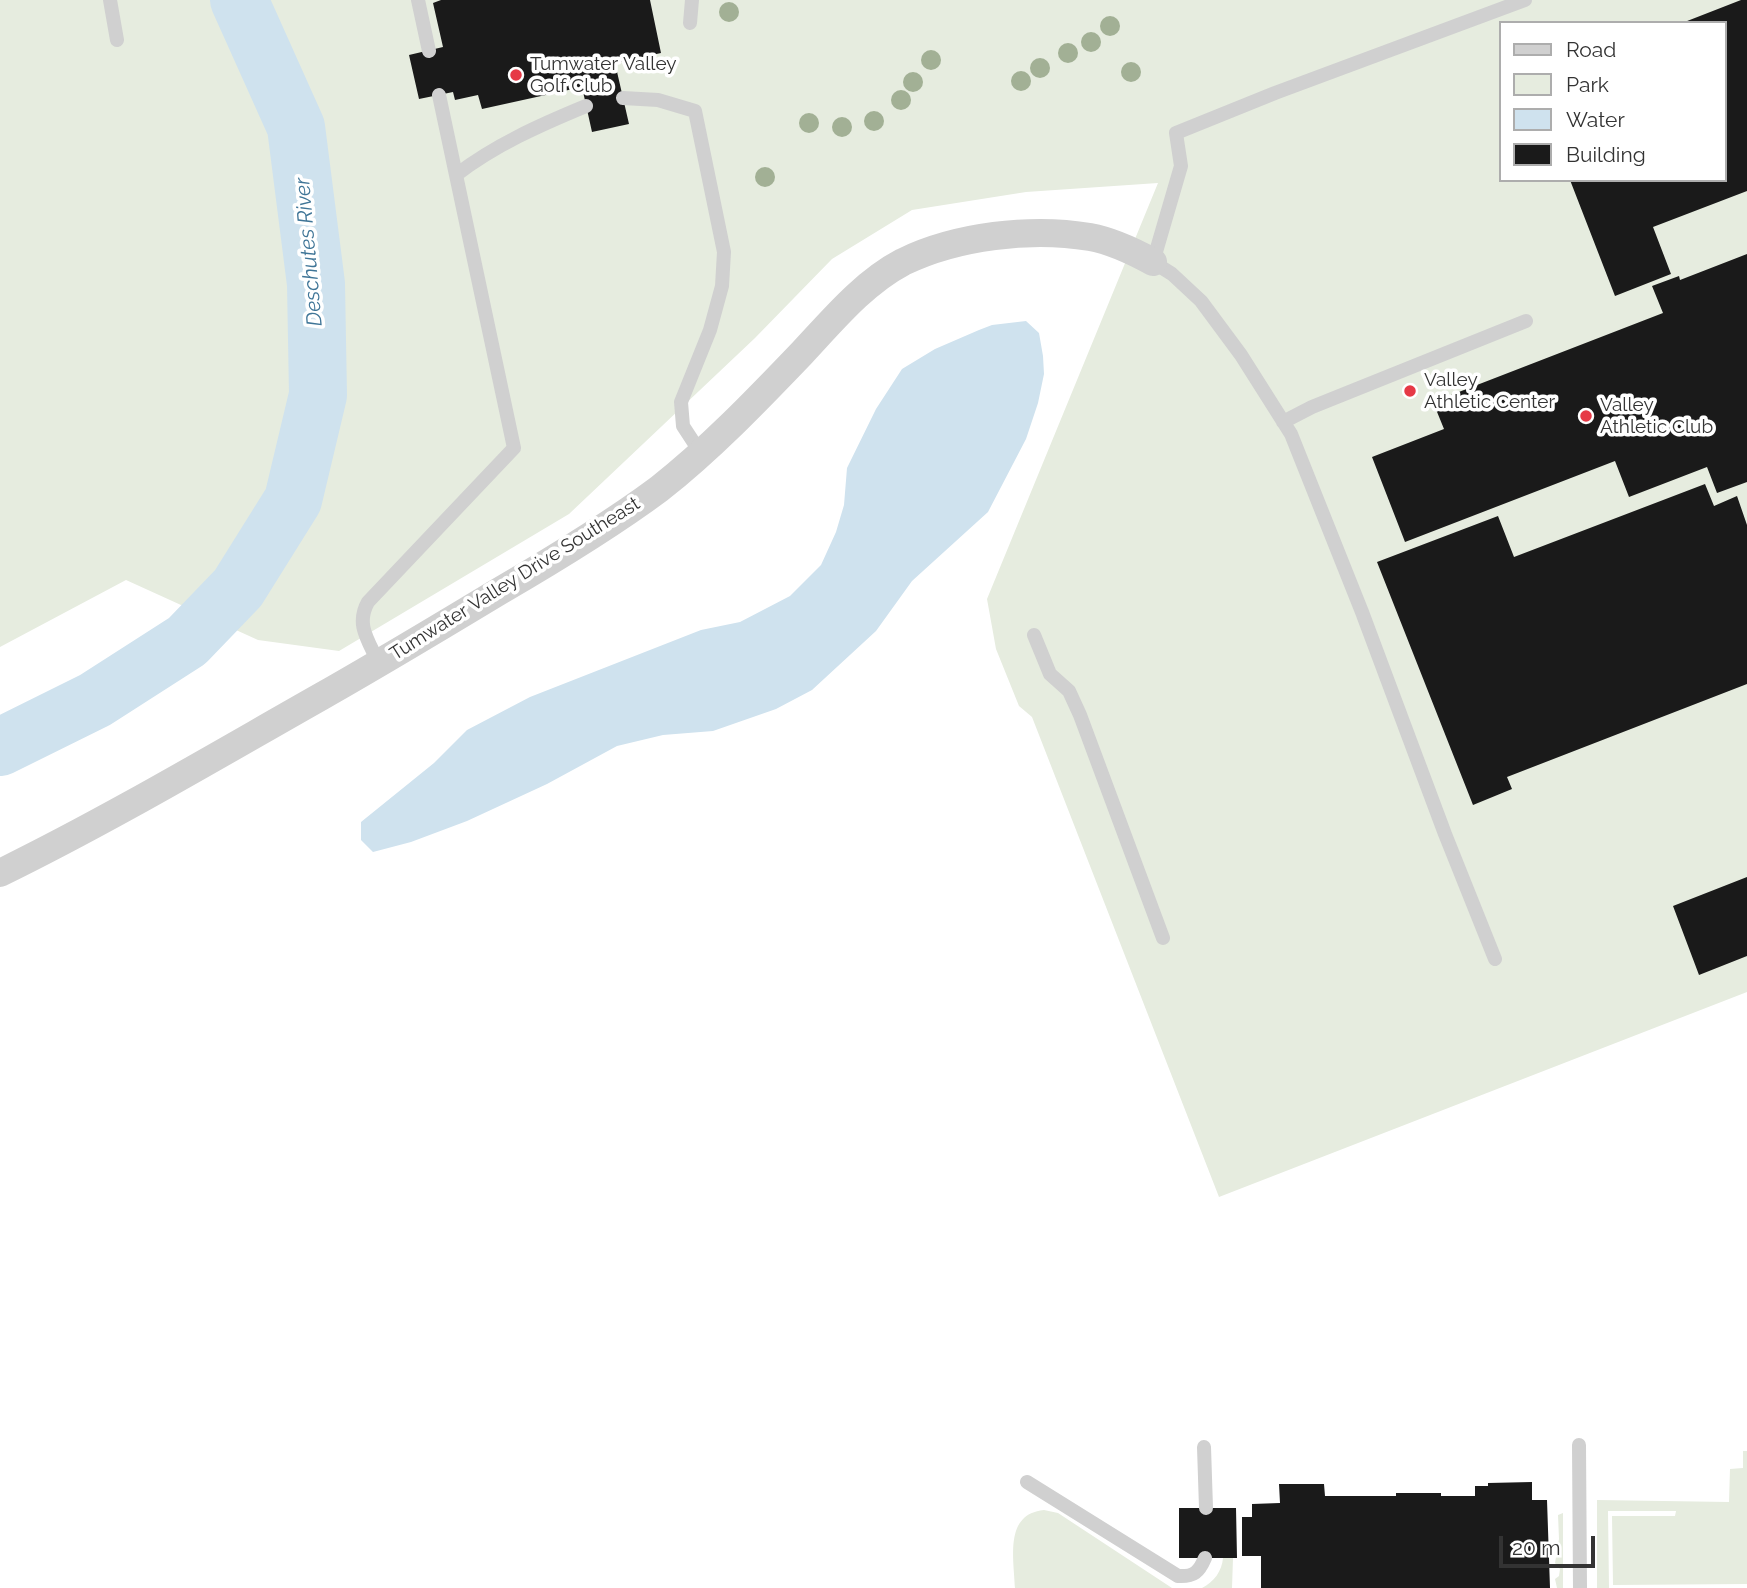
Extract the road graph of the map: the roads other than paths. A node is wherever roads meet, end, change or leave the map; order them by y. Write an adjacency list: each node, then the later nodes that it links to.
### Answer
1 (110, 0): 6 (lane)
2 (418, 0): 7 (lane)
3 (692, 0): 5 (lane)
4 (1525, 0): 12 (lane)
5 (690, 23)
6 (117, 40)
7 (429, 51)
8 (439, 95): 11 (lane)
9 (623, 98): 15 (lane)
10 (586, 106): 11 (lane)
11 (456, 175): 17 (lane)
12 (1153, 262): 14 (lane); 15 (street, Tumwater Valley Drive Southeast)
13 (1526, 321): 14 (lane)
14 (1283, 422): 20 (lane)
15 (700, 452): 17 (street, Tumwater Valley Drive Southeast)
16 (1034, 635): 19 (lane)
17 (379, 664): 18 (street, Tumwater Valley Drive Southeast)
18 (0, 873)
19 (1163, 937)
20 (1495, 959)
21 (1579, 1446): 26 (lane)
22 (1204, 1447): 24 (lane)
23 (1027, 1482): 25 (lane)
24 (1206, 1508)
25 (1205, 1558)
26 (1580, 1588)

